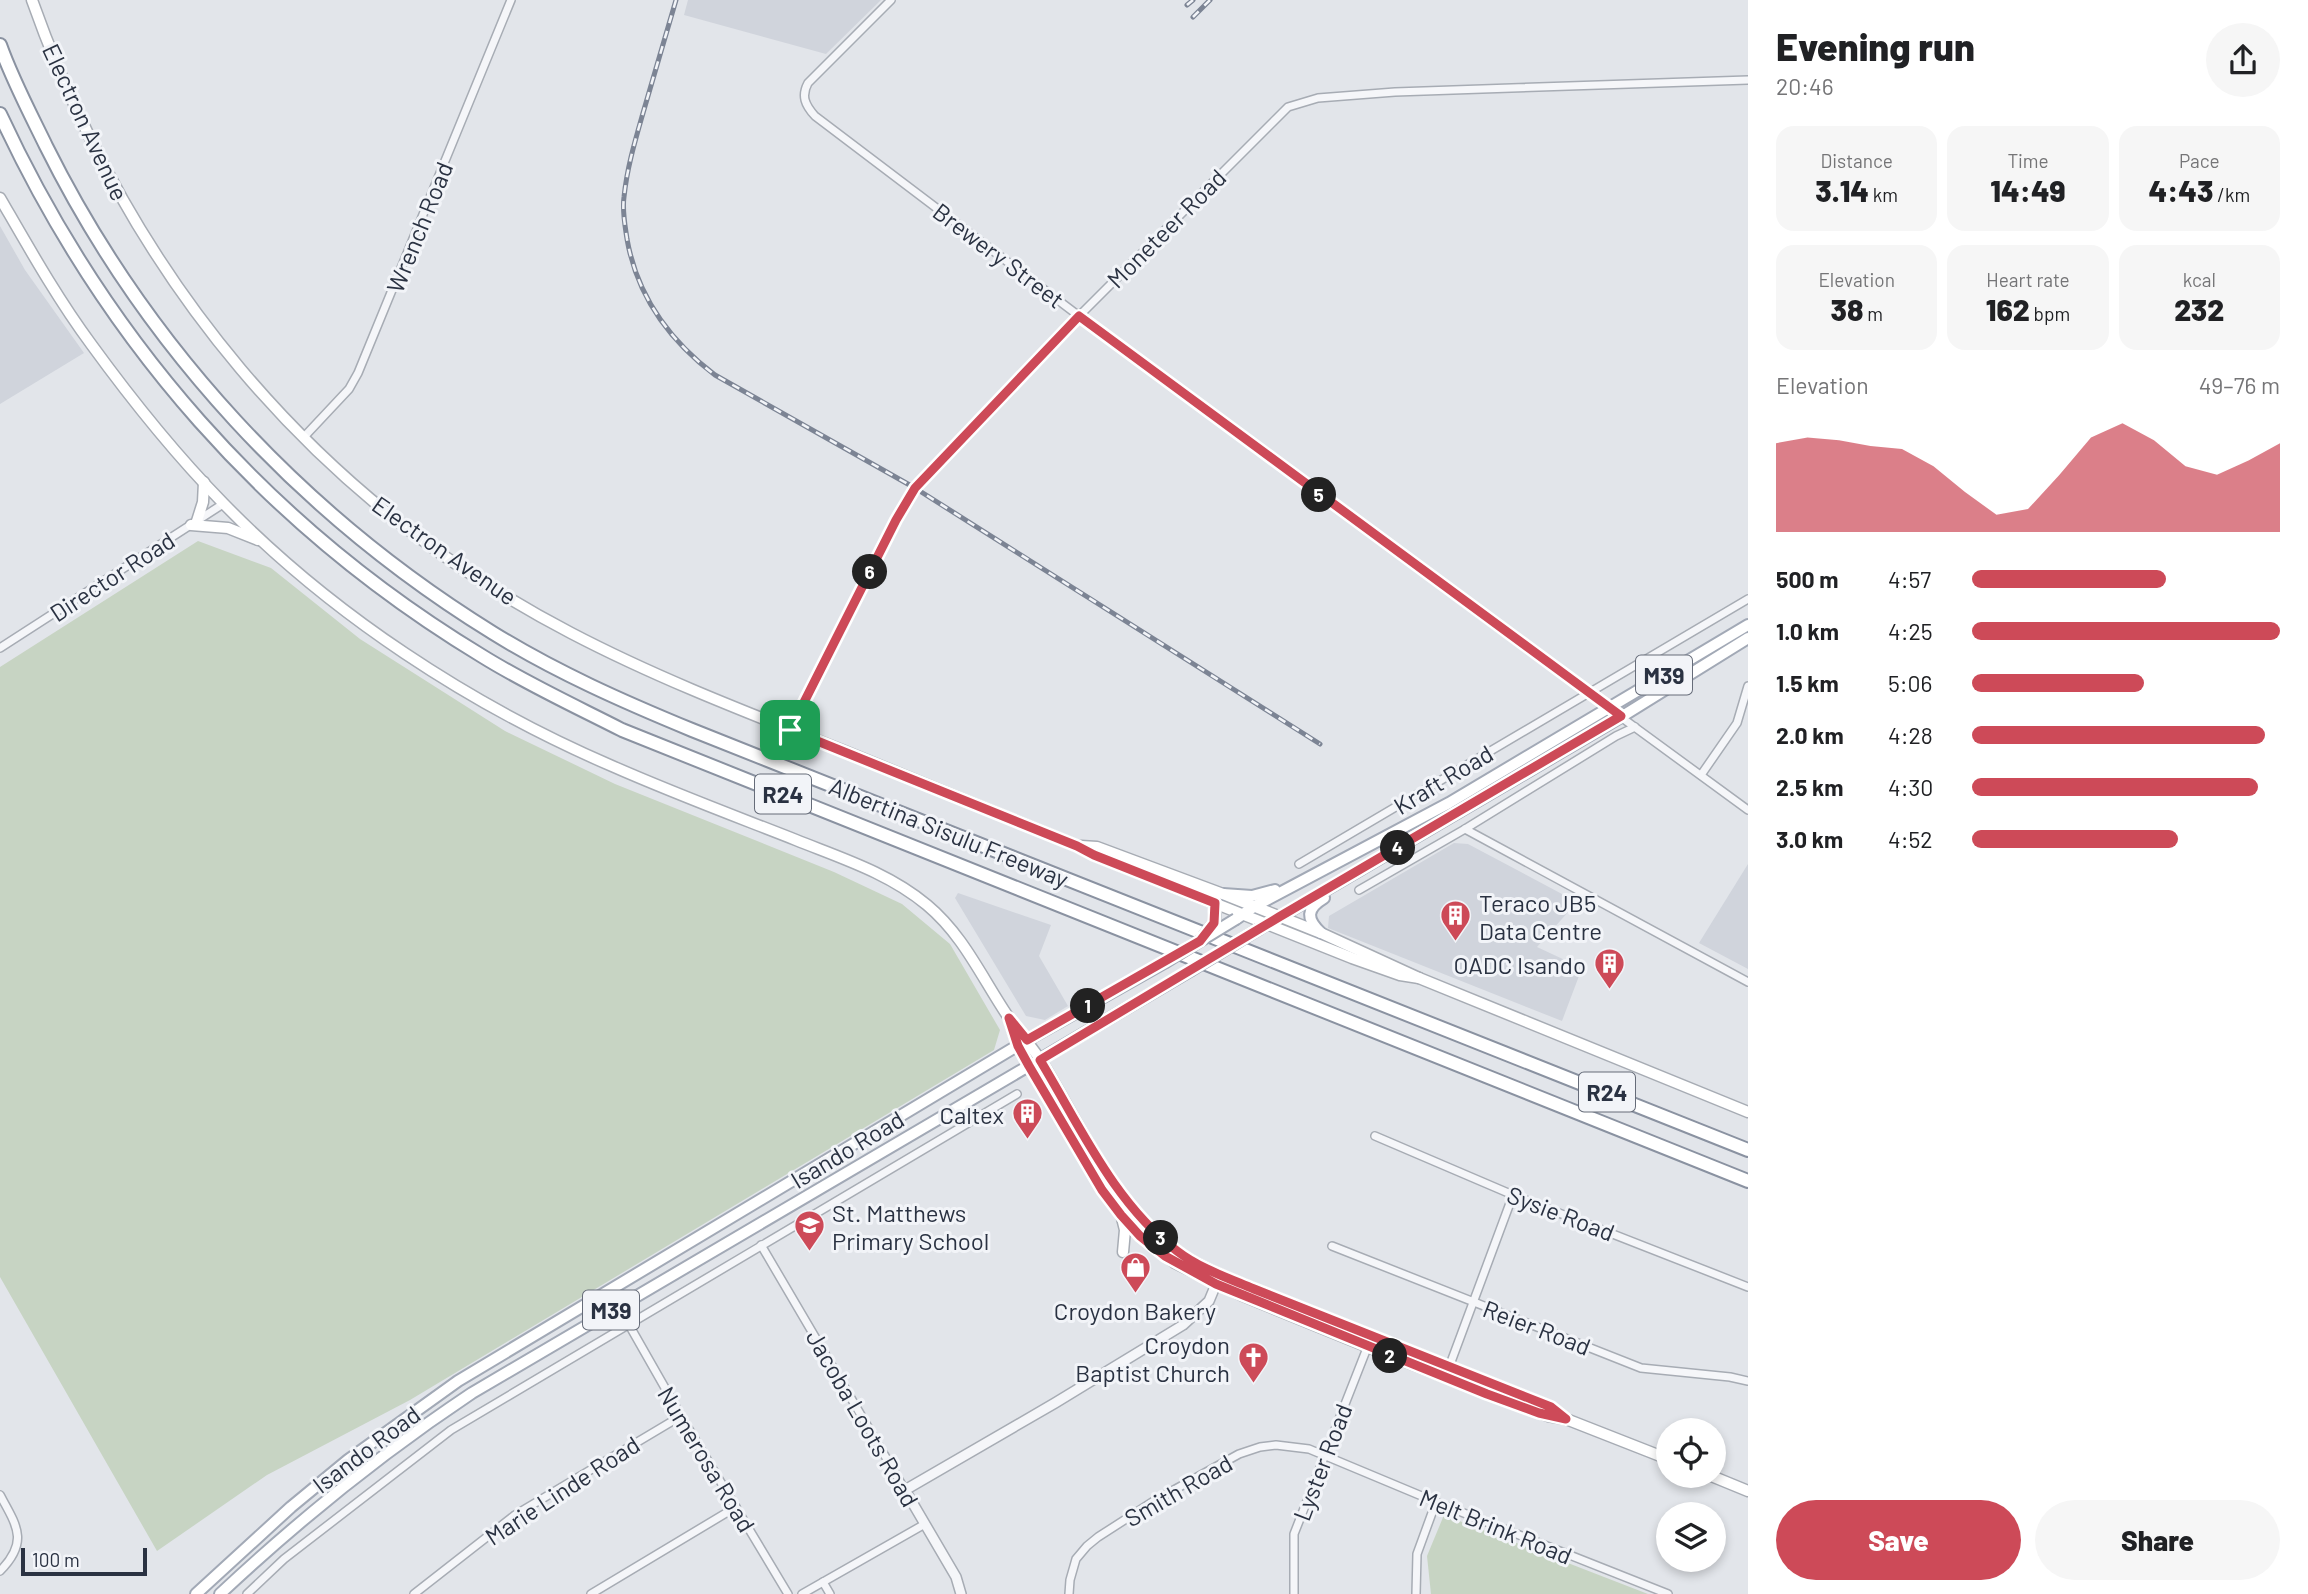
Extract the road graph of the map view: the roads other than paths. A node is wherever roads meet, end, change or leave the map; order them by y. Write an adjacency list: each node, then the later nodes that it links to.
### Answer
1 (32, 0): 9 (main road, Electron Avenue)
2 (511, 0): 9 (street, Wrench Road)
3 (891, 0): 8 (street, Brewery Street)
4 (0, 45): 46 (highway, Albertina Sisulu Freeway / R24)
5 (1748, 80): 8 (street, Moneteer Road)
6 (0, 114): 47 (highway, Albertina Sisulu Freeway / R24)
7 (0, 198): 10 (main road)
8 (1079, 316): 19 (street, Brewery Street); 23 (street, Moneteer Road)
9 (303, 438): 23 (main road, Electron Avenue)
10 (204, 482): 11 (main road); 12 (main road)
11 (223, 504): 12 (street, Director Road); 13 (main road)
12 (194, 523): 13 (main road); 17 (street, Director Road)
13 (268, 545): 40 (main road)
14 (1748, 599): 19 (street)
15 (1748, 625): 20 (main road, Isando Road / M39)
16 (1748, 638): 21 (main road, Isando Road / M39)
17 (0, 648)
18 (1748, 686): 24 (street)
19 (1587, 693): 20 (street, Brewery Street); 27 (street, Kraft Road)
20 (1608, 708): 21 (street, Brewery Street); 29 (main road, Isando Road / M39)
21 (1621, 716): 22 (street, Brewery Street); 28 (main road, Isando Road / M39)
22 (1635, 727): 24 (street, Brewery Street); 26 (street)
23 (790, 730): 31 (main road, Electron Avenue)
24 (1701, 775): 25 (street, Brewery Street)
25 (1748, 810)
26 (1465, 829): 30 (street); 39 (street)
27 (1299, 864)
28 (1343, 880): 34 (main road, Isando Road / M39); 36 (main road)
29 (1296, 884): 31 (main road); 32 (main road, Isando Road / M39)
30 (1359, 890)
31 (1218, 903): 32 (main road, Electron Avenue); 33 (main road, Electron Avenue); 37 (main road, bridge)
32 (1255, 906): 33 (main road, Isando Road / M39); 34 (main road, Electron Avenue)
33 (1239, 916): 35 (main road, Electron Avenue); 37 (main road, Isando Road / M39, bridge)
34 (1279, 917): 35 (main road, Isando Road / M39); 36 (main road, Electron Avenue)
35 (1262, 927): 38 (main road, Electron Avenue); 41 (main road, Isando Road / M39, bridge)
36 (1321, 933): 38 (main road, Electron Avenue)
37 (1200, 941): 40 (main road, Isando Road / M39, bridge)
38 (1419, 978): 44 (main road, Electron Avenue)
39 (1748, 982)
40 (1023, 1043): 41 (main road); 42 (main road); 79 (main road, Isando Road / M39)
41 (1040, 1060): 42 (main road, Isando Road / M39); 55 (main road)
42 (1029, 1066): 51 (main road); 80 (main road, Isando Road / M39)
43 (1017, 1094): 52 (street, Isando Road)
44 (1748, 1112)
45 (1375, 1136): 50 (street, Sysie Road)
46 (1748, 1150)
47 (1728, 1174): 48 (highway, Albertina Sisulu Freeway / R24); 49 (highway)
48 (1748, 1181)
49 (1748, 1188)
50 (1513, 1195): 56 (street, Sysie Road); 57 (street)
51 (1121, 1215): 54 (main road); 55 (main road)
52 (761, 1245): 59 (street, Isando Road); 71 (street, Jacoba Loots Road)
53 (1332, 1246): 57 (street, Reier Road)
54 (1123, 1252)
55 (1218, 1279): 58 (main road); 60 (main road); 71 (street)
56 (1748, 1287)
57 (1474, 1303): 63 (street); 65 (street, Reier Road)
58 (1325, 1316): 60 (main road); 61 (main road)
59 (628, 1323): 66 (street, Numerosa Road); 81 (street, Isando Road)
60 (1320, 1328): 62 (main road)
61 (1372, 1335): 62 (street, Lyster Road); 63 (main road)
62 (1367, 1347): 64 (main road); 69 (street, Lyster Road)
63 (1450, 1366): 64 (street); 67 (main road)
64 (1446, 1377): 67 (main road)
65 (1748, 1381)
66 (681, 1416): 75 (street, Numerosa Road); 82 (street, Marie Linde Road)
67 (1566, 1419): 68 (main road)
68 (1656, 1454)
69 (1325, 1456): 74 (street, Melt Brink Road); 88 (street, Smith Road); 89 (street, Lyster Road)
70 (1726, 1482): 72 (main road)
71 (905, 1490): 76 (street, Jacoba Loots Road)
72 (1748, 1491)
73 (0, 1495): 77 (street)
74 (1436, 1502): 90 (street); 91 (street, Melt Brink Road)
75 (736, 1507): 83 (street); 84 (street, Numerosa Road)
76 (925, 1524): 78 (street); 87 (street, Jacoba Loots Road)
77 (0, 1571)
78 (824, 1582): 85 (street); 86 (street)
79 (196, 1594)
80 (220, 1594)
81 (247, 1594)
82 (414, 1594)
83 (591, 1594)
84 (788, 1594)
85 (802, 1594)
86 (830, 1594)
87 (961, 1594)
88 (1069, 1594)
89 (1294, 1594)
90 (1416, 1594)
91 (1668, 1594)

